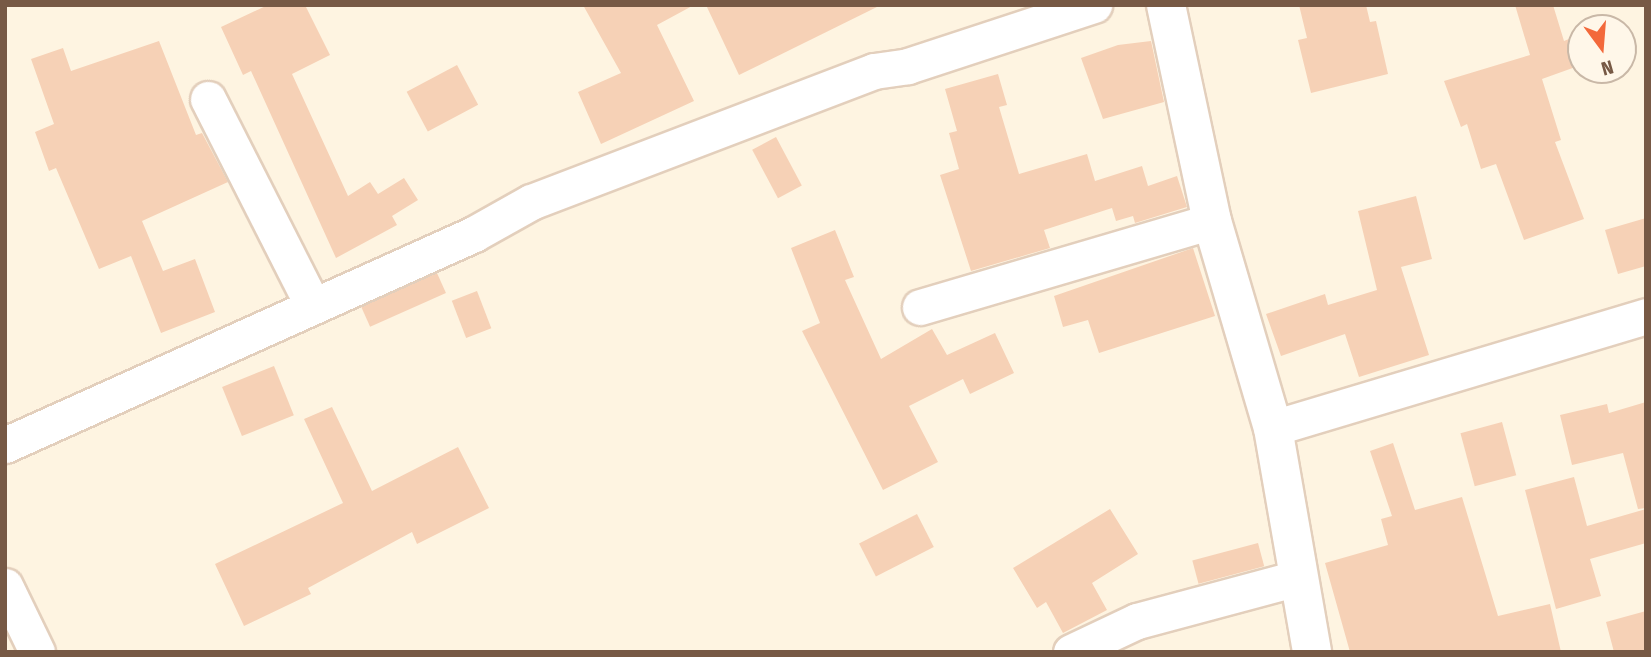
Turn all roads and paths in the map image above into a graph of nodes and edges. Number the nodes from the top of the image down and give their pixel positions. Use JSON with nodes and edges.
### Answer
{"nodes":[{"id":1,"x":1094,"y":5,"type":"edge"},
{"id":2,"x":1166,"y":5,"type":"edge"},
{"id":3,"x":208,"y":99,"type":"dead end"},
{"id":4,"x":1212,"y":221,"type":"junction"},
{"id":5,"x":313,"y":306,"type":"junction"},
{"id":6,"x":920,"y":307,"type":"dead end"},
{"id":7,"x":1646,"y":316,"type":"edge"},
{"id":8,"x":1273,"y":428,"type":"junction"},
{"id":9,"x":5,"y":445,"type":"edge"},
{"id":10,"x":1298,"y":578,"type":"junction"},
{"id":11,"x":5,"y":586,"type":"edge"},
{"id":12,"x":37,"y":652,"type":"edge"},
{"id":13,"x":1071,"y":652,"type":"edge"},
{"id":14,"x":1312,"y":652,"type":"edge"}],
"edges":[{"from":1,"to":5,"type":"street"},
{"from":2,"to":4,"type":"street"},
{"from":3,"to":5,"type":"street"},
{"from":4,"to":6,"type":"street"},
{"from":4,"to":8,"type":"street"},
{"from":5,"to":9,"type":"street"},
{"from":7,"to":8,"type":"street"},
{"from":8,"to":10,"type":"street"},
{"from":10,"to":13,"type":"street"},
{"from":10,"to":14,"type":"street"},
{"from":11,"to":12,"type":"street"}]}
